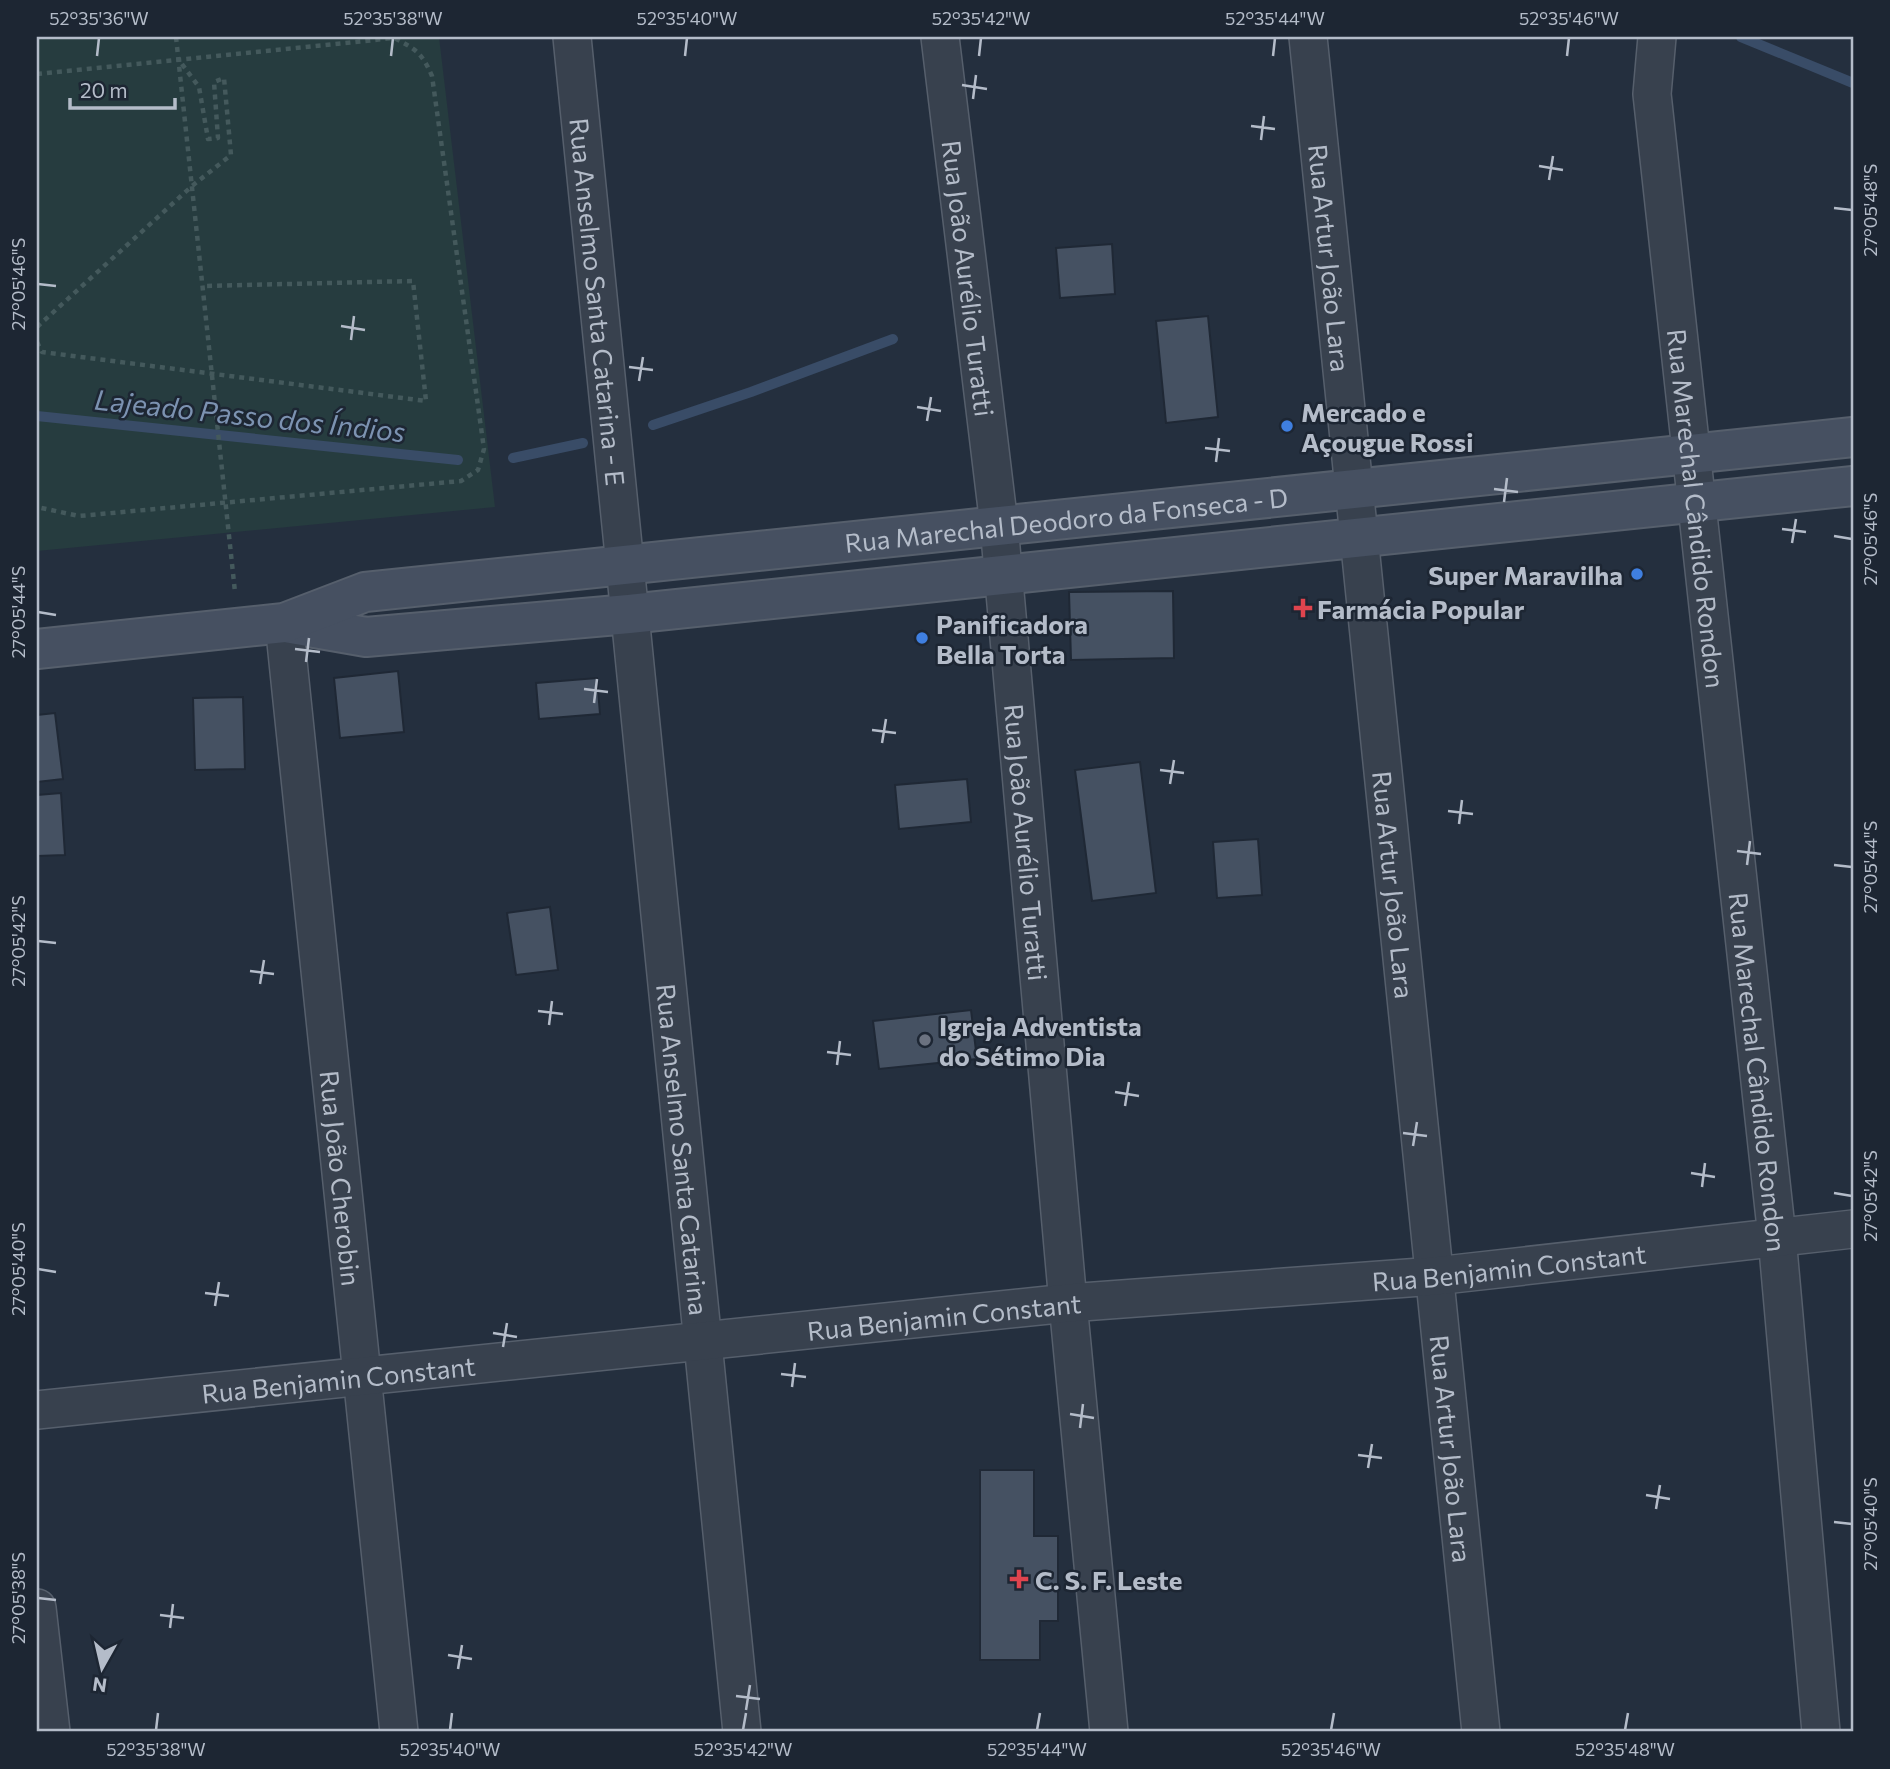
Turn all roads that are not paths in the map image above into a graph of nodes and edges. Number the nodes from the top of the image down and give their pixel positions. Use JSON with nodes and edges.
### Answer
{"nodes":[{"id":1,"x":572,"y":37,"type":"edge"},
{"id":2,"x":940,"y":37,"type":"edge"},
{"id":3,"x":1308,"y":37,"type":"edge"},
{"id":4,"x":1657,"y":37,"type":"edge"},
{"id":5,"x":1853,"y":437,"type":"edge"},
{"id":6,"x":1691,"y":454,"type":"junction"},
{"id":7,"x":1853,"y":486,"type":"edge"},
{"id":8,"x":1354,"y":489,"type":"junction"},
{"id":9,"x":1697,"y":502,"type":"junction"},
{"id":10,"x":999,"y":526,"type":"junction"},
{"id":11,"x":1359,"y":538,"type":"junction"},
{"id":12,"x":625,"y":566,"type":"junction"},
{"id":13,"x":1004,"y":575,"type":"junction"},
{"id":14,"x":629,"y":614,"type":"junction"},
{"id":15,"x":284,"y":623,"type":"junction"},
{"id":16,"x":37,"y":649,"type":"edge"},
{"id":17,"x":1853,"y":1229,"type":"edge"},
{"id":18,"x":1777,"y":1237,"type":"junction"},
{"id":19,"x":1435,"y":1276,"type":"junction"},
{"id":20,"x":1068,"y":1303,"type":"junction"},
{"id":21,"x":702,"y":1341,"type":"junction"},
{"id":22,"x":361,"y":1377,"type":"junction"},
{"id":23,"x":37,"y":1410,"type":"edge"},
{"id":24,"x":37,"y":1608,"type":"edge"},
{"id":25,"x":51,"y":1732,"type":"edge"},
{"id":26,"x":398,"y":1732,"type":"edge"},
{"id":27,"x":742,"y":1732,"type":"edge"},
{"id":28,"x":1110,"y":1732,"type":"edge"},
{"id":29,"x":1481,"y":1732,"type":"edge"},
{"id":30,"x":1821,"y":1732,"type":"edge"}],
"edges":[{"from":1,"to":12,"type":"street","name":"Rua Anselmo Santa Catarina - E"},
{"from":2,"to":10,"type":"street","name":"Rua João Aurélio Turatti"},
{"from":3,"to":8,"type":"street","name":"Rua Artur João Lara"},
{"from":4,"to":6,"type":"street","name":"Rua Marechal Cândido Rondon"},
{"from":5,"to":6,"type":"street","name":"Rua Marechal Deodoro da Fonseca - D"},
{"from":6,"to":8,"type":"street","name":"Rua Marechal Deodoro da Fonseca - D"},
{"from":6,"to":9,"type":"street","name":"Rua Marechal Cândido Rondon"},
{"from":7,"to":9,"type":"street","name":"Rua Marechal Deodoro da Fonseca - D"},
{"from":8,"to":10,"type":"street","name":"Rua Marechal Deodoro da Fonseca - D"},
{"from":8,"to":11,"type":"street","name":"Rua Artur João Lara"},
{"from":9,"to":11,"type":"street","name":"Rua Marechal Deodoro da Fonseca - D"},
{"from":9,"to":18,"type":"street","name":"Rua Marechal Cândido Rondon"},
{"from":10,"to":12,"type":"street","name":"Rua Marechal Deodoro da Fonseca - D"},
{"from":10,"to":13,"type":"street","name":"Rua João Aurélio Turatti"},
{"from":11,"to":13,"type":"street","name":"Rua Marechal Deodoro da Fonseca - D"},
{"from":11,"to":19,"type":"street","name":"Rua Artur João Lara"},
{"from":12,"to":14,"type":"street","name":"Rua Anselmo Santa Catarina"},
{"from":12,"to":15,"type":"street","name":"Rua Marechal Deodoro da Fonseca - D"},
{"from":13,"to":14,"type":"street","name":"Rua Marechal Deodoro da Fonseca - D"},
{"from":13,"to":20,"type":"street","name":"Rua João Aurélio Turatti"},
{"from":14,"to":15,"type":"street","name":"Rua Marechal Deodoro da Fonseca - D"},
{"from":14,"to":21,"type":"street","name":"Rua Anselmo Santa Catarina"},
{"from":15,"to":16,"type":"street","name":"Rua Marechal Deodoro da Fonseca - D"},
{"from":15,"to":22,"type":"street","name":"Rua João Cherobin"},
{"from":17,"to":18,"type":"street","name":"Rua Benjamin Constant"},
{"from":18,"to":19,"type":"street","name":"Rua Benjamin Constant"},
{"from":18,"to":30,"type":"street","name":"Rua Marechal Cândido Rondon"},
{"from":19,"to":20,"type":"street","name":"Rua Benjamin Constant"},
{"from":19,"to":29,"type":"street","name":"Rua Artur João Lara"},
{"from":20,"to":21,"type":"street","name":"Rua Benjamin Constant"},
{"from":20,"to":28,"type":"street","name":"Rua João Aurélio Turatti"},
{"from":21,"to":22,"type":"street","name":"Rua Benjamin Constant"},
{"from":21,"to":27,"type":"street","name":"Rua Anselmo Santa Catarina"},
{"from":22,"to":23,"type":"street","name":"Rua Benjamin Constant"},
{"from":22,"to":26,"type":"street","name":"Rua João Cherobin"},
{"from":24,"to":25,"type":"street"}]}
